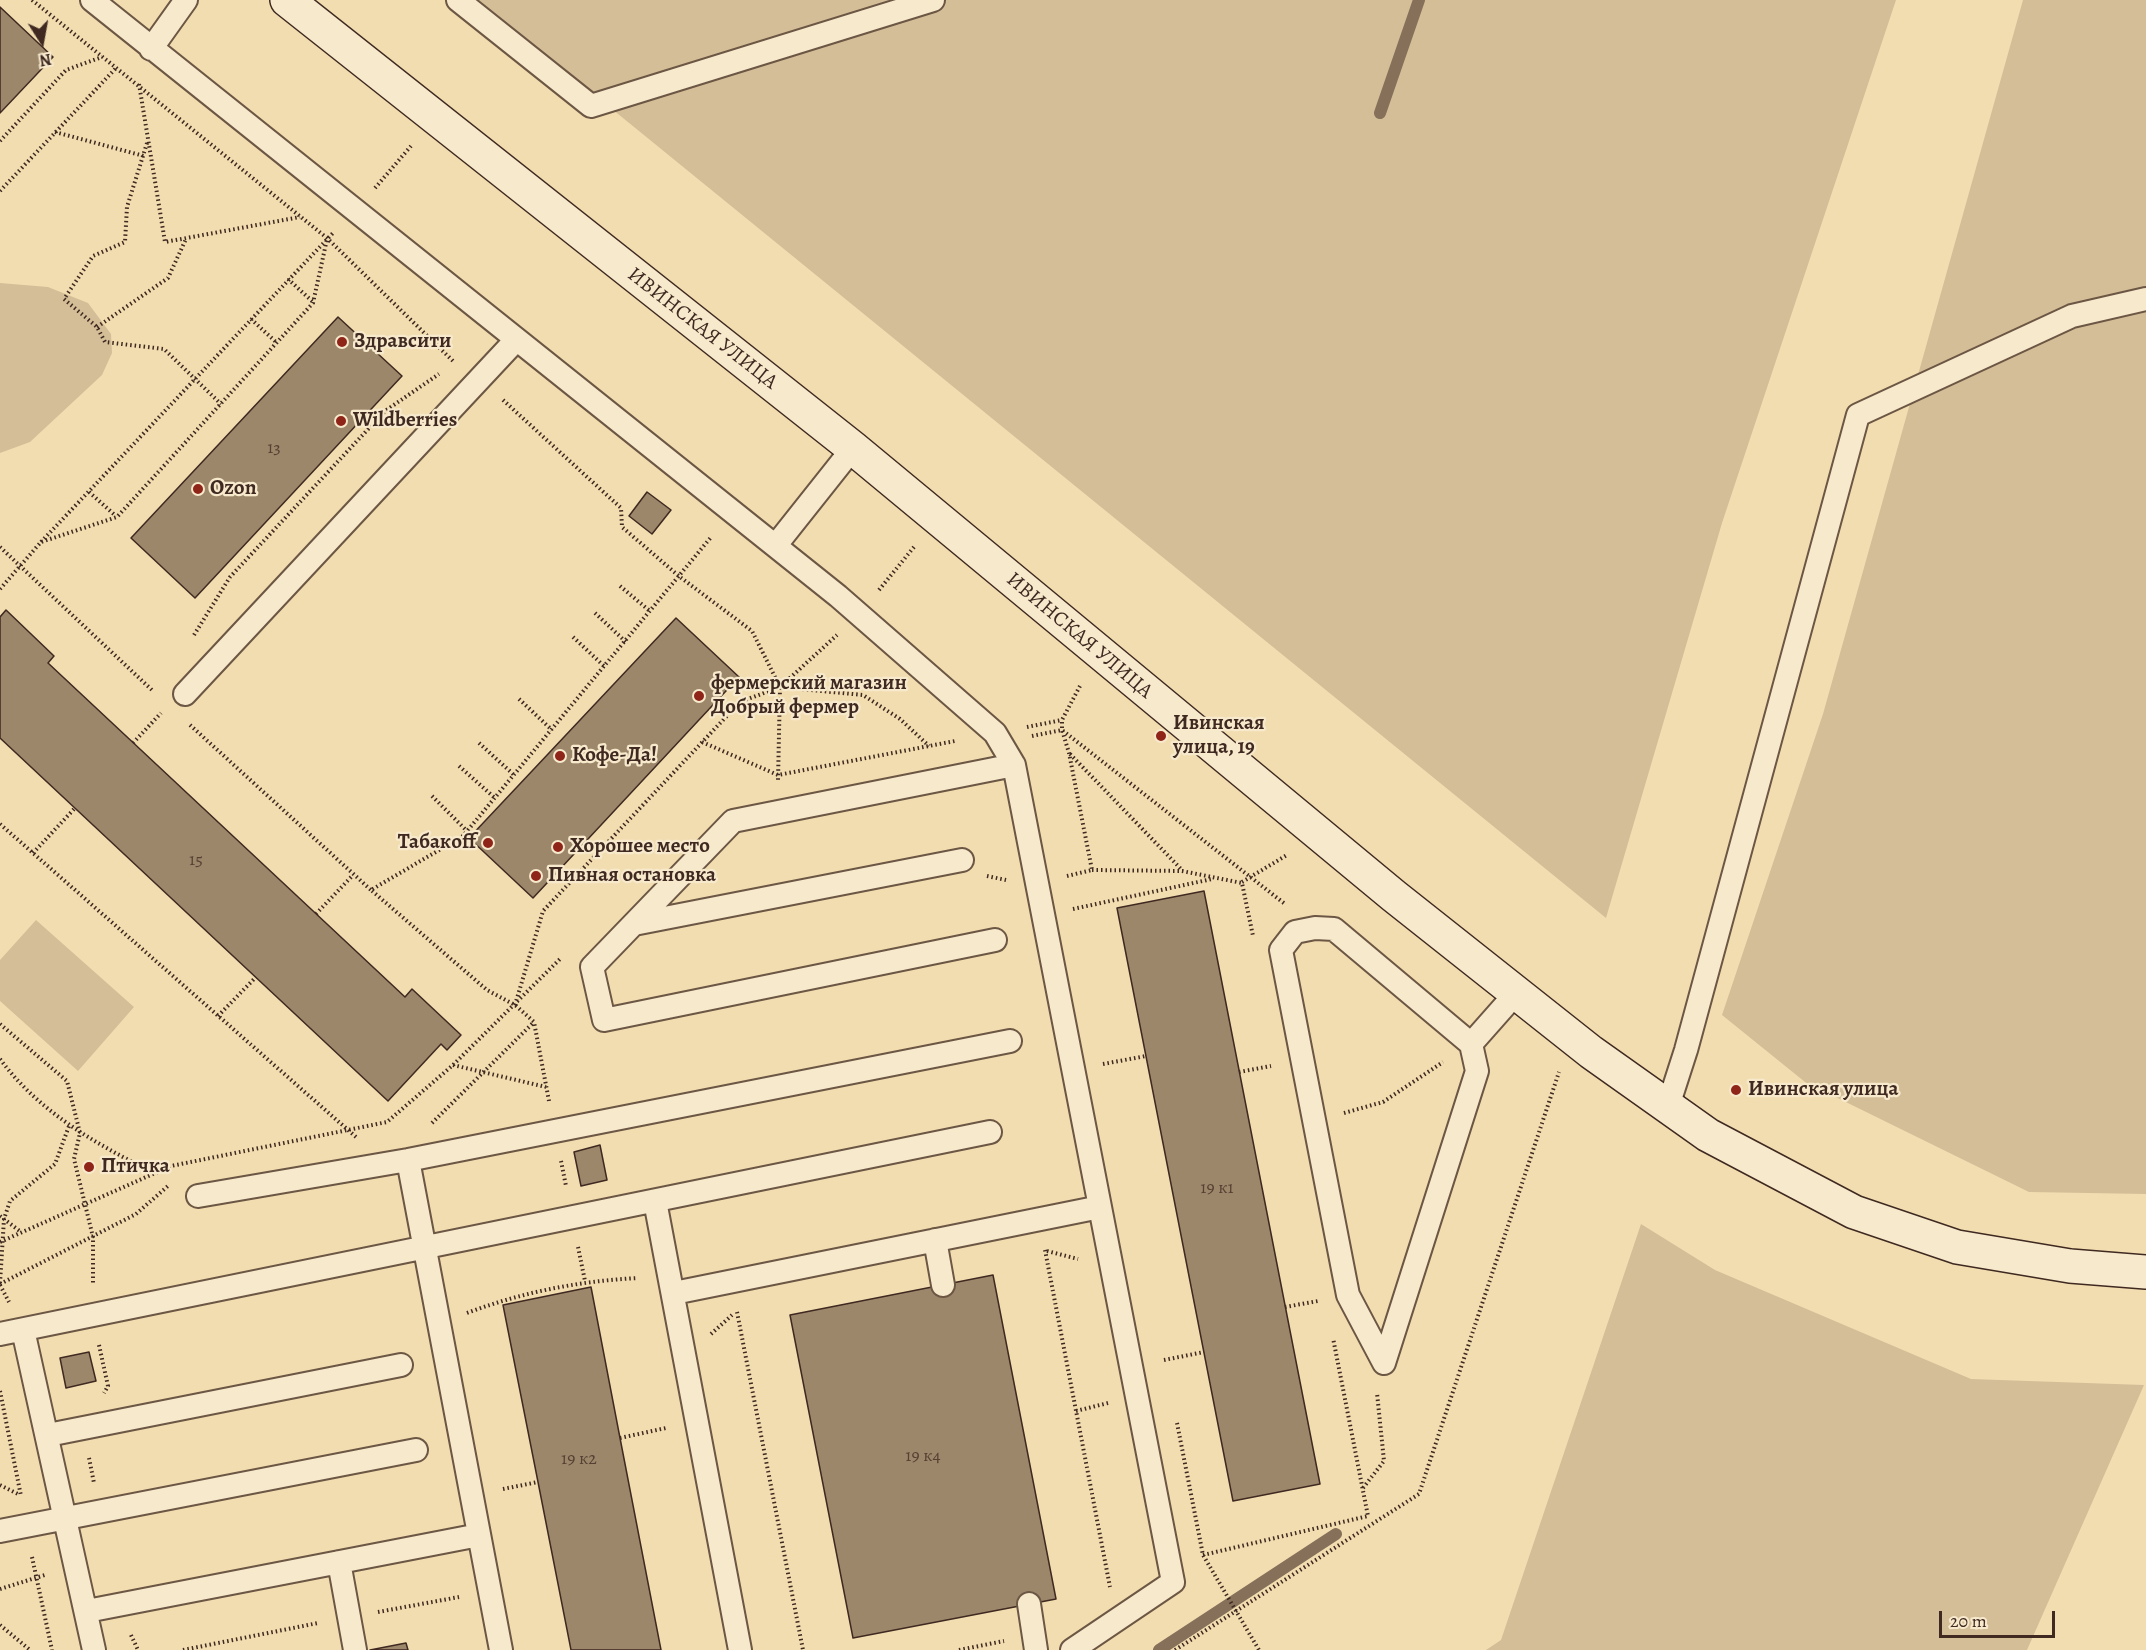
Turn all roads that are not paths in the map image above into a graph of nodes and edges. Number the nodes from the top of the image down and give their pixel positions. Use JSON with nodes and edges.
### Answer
{"nodes":[{"id":1,"x":92,"y":0,"type":"edge"},
{"id":2,"x":186,"y":0,"type":"edge"},
{"id":3,"x":287,"y":0,"type":"edge"},
{"id":4,"x":458,"y":0,"type":"edge"},
{"id":5,"x":933,"y":0,"type":"edge"},
{"id":6,"x":158,"y":55,"type":"junction"},
{"id":7,"x":2146,"y":299,"type":"edge"},
{"id":8,"x":516,"y":340,"type":"junction"},
{"id":9,"x":853,"y":448,"type":"junction"},
{"id":10,"x":776,"y":545,"type":"junction"},
{"id":11,"x":177,"y":699,"type":"road end"},
{"id":12,"x":1014,"y":765,"type":"junction"},
{"id":13,"x":962,"y":860,"type":"dead end"},
{"id":14,"x":634,"y":924,"type":"junction"},
{"id":15,"x":995,"y":940,"type":"dead end"},
{"id":16,"x":1517,"y":992,"type":"junction"},
{"id":17,"x":1010,"y":1041,"type":"dead end"},
{"id":18,"x":1471,"y":1044,"type":"junction"},
{"id":19,"x":1668,"y":1106,"type":"junction"},
{"id":20,"x":990,"y":1132,"type":"dead end"},
{"id":21,"x":408,"y":1160,"type":"junction"},
{"id":22,"x":198,"y":1196,"type":"dead end"},
{"id":23,"x":655,"y":1201,"type":"junction"},
{"id":24,"x":1100,"y":1206,"type":"junction"},
{"id":25,"x":935,"y":1240,"type":"junction"},
{"id":26,"x":424,"y":1248,"type":"junction"},
{"id":27,"x":2146,"y":1272,"type":"edge"},
{"id":28,"x":943,"y":1285,"type":"dead end"},
{"id":29,"x":674,"y":1293,"type":"junction"},
{"id":30,"x":23,"y":1330,"type":"junction"},
{"id":31,"x":0,"y":1334,"type":"edge"},
{"id":32,"x":401,"y":1365,"type":"dead end"},
{"id":33,"x":48,"y":1435,"type":"junction"},
{"id":34,"x":416,"y":1450,"type":"dead end"},
{"id":35,"x":67,"y":1518,"type":"junction"},
{"id":36,"x":0,"y":1531,"type":"edge"},
{"id":37,"x":479,"y":1535,"type":"junction"},
{"id":38,"x":339,"y":1562,"type":"junction"},
{"id":39,"x":1029,"y":1604,"type":"dead end"},
{"id":40,"x":87,"y":1611,"type":"junction"},
{"id":41,"x":94,"y":1650,"type":"edge"},
{"id":42,"x":355,"y":1650,"type":"edge"},
{"id":43,"x":501,"y":1650,"type":"edge"},
{"id":44,"x":740,"y":1650,"type":"edge"},
{"id":45,"x":1036,"y":1650,"type":"edge"},
{"id":46,"x":1072,"y":1650,"type":"edge"}],
"edges":[{"from":1,"to":6,"type":"lane"},
{"from":2,"to":6,"type":"lane"},
{"from":3,"to":9,"type":"street","name":"ИВИНСКАЯ УЛИЦА"},
{"from":4,"to":5,"type":"lane"},
{"from":6,"to":8,"type":"lane"},
{"from":7,"to":19,"type":"lane"},
{"from":8,"to":10,"type":"lane"},
{"from":8,"to":11,"type":"lane"},
{"from":9,"to":10,"type":"lane"},
{"from":9,"to":16,"type":"street","name":"ИВИНСКАЯ УЛИЦА"},
{"from":10,"to":12,"type":"lane"},
{"from":12,"to":14,"type":"lane"},
{"from":12,"to":24,"type":"lane"},
{"from":13,"to":14,"type":"lane"},
{"from":14,"to":15,"type":"lane"},
{"from":16,"to":18,"type":"lane"},
{"from":16,"to":19,"type":"street","name":"ИВИНСКАЯ УЛИЦА"},
{"from":17,"to":21,"type":"lane"},
{"from":18,"to":18,"type":"lane"},
{"from":19,"to":27,"type":"street","name":"ИВИНСКАЯ УЛИЦА"},
{"from":20,"to":23,"type":"lane"},
{"from":21,"to":22,"type":"lane"},
{"from":21,"to":26,"type":"lane"},
{"from":23,"to":26,"type":"lane"},
{"from":23,"to":29,"type":"lane"},
{"from":24,"to":25,"type":"lane"},
{"from":24,"to":46,"type":"lane"},
{"from":25,"to":28,"type":"lane"},
{"from":25,"to":29,"type":"lane"},
{"from":26,"to":30,"type":"lane"},
{"from":26,"to":37,"type":"lane"},
{"from":29,"to":44,"type":"lane"},
{"from":30,"to":31,"type":"lane"},
{"from":30,"to":33,"type":"lane"},
{"from":32,"to":33,"type":"lane"},
{"from":33,"to":35,"type":"lane"},
{"from":34,"to":35,"type":"lane"},
{"from":35,"to":36,"type":"lane"},
{"from":35,"to":40,"type":"lane"},
{"from":37,"to":38,"type":"lane"},
{"from":37,"to":43,"type":"lane"},
{"from":38,"to":40,"type":"lane"},
{"from":38,"to":42,"type":"lane"},
{"from":39,"to":45,"type":"lane"},
{"from":40,"to":41,"type":"lane"}]}
